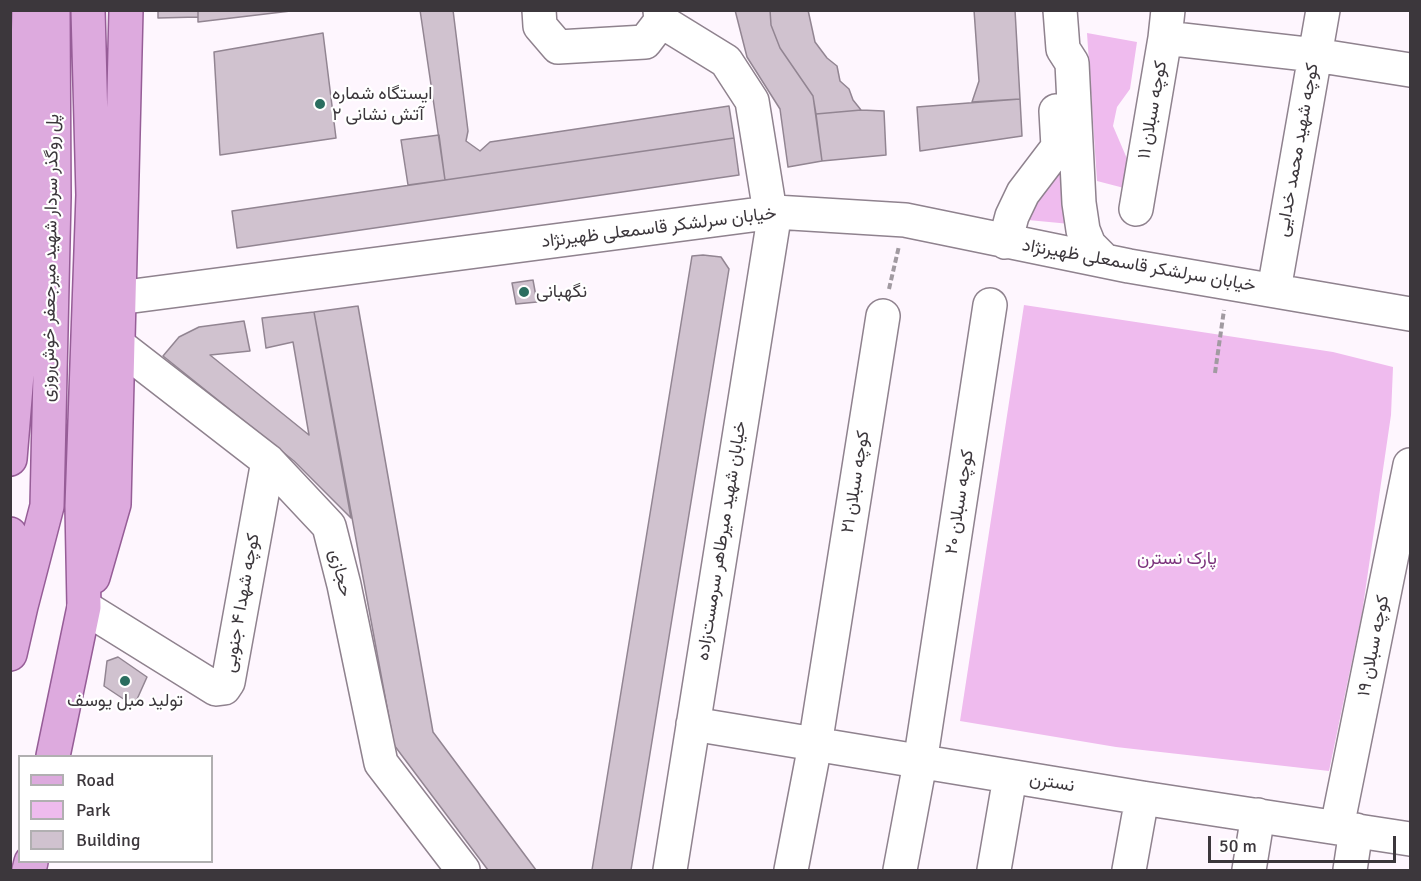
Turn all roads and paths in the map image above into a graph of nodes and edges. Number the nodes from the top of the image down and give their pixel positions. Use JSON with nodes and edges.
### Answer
{"nodes":[{"id":1,"x":29,"y":10,"type":"edge"},
{"id":2,"x":53,"y":10,"type":"edge"},
{"id":3,"x":88,"y":10,"type":"edge"},
{"id":4,"x":126,"y":10,"type":"edge"},
{"id":5,"x":539,"y":10,"type":"edge"},
{"id":6,"x":1060,"y":10,"type":"edge"},
{"id":7,"x":1323,"y":10,"type":"edge"},
{"id":8,"x":661,"y":16,"type":"edge"},
{"id":9,"x":1167,"y":24,"type":"edge"},
{"id":10,"x":1063,"y":49,"type":"junction"},
{"id":11,"x":1315,"y":55,"type":"junction"},
{"id":12,"x":1410,"y":70,"type":"edge"},
{"id":13,"x":1136,"y":209,"type":"dead end"},
{"id":14,"x":772,"y":212,"type":"junction"},
{"id":15,"x":905,"y":220,"type":"junction"},
{"id":16,"x":1005,"y":242,"type":"junction"},
{"id":17,"x":1105,"y":261,"type":"junction"},
{"id":18,"x":1228,"y":282,"type":"junction"},
{"id":19,"x":1274,"y":290,"type":"junction"},
{"id":20,"x":118,"y":298,"type":"junction"},
{"id":21,"x":990,"y":305,"type":"dead end"},
{"id":22,"x":1410,"y":314,"type":"edge"},
{"id":23,"x":883,"y":316,"type":"joint"},
{"id":24,"x":16,"y":325,"type":"edge"},
{"id":25,"x":117,"y":344,"type":"junction"},
{"id":26,"x":1215,"y":373,"type":"dead end"},
{"id":27,"x":10,"y":459,"type":"edge"},
{"id":28,"x":268,"y":461,"type":"junction"},
{"id":29,"x":1410,"y":465,"type":"edge"},
{"id":30,"x":10,"y":534,"type":"edge"},
{"id":31,"x":16,"y":605,"type":"edge"},
{"id":32,"x":84,"y":607,"type":"junction"},
{"id":33,"x":10,"y":654,"type":"edge"},
{"id":34,"x":693,"y":724,"type":"junction"},
{"id":35,"x":815,"y":745,"type":"junction"},
{"id":36,"x":53,"y":755,"type":"edge"},
{"id":37,"x":920,"y":763,"type":"junction"},
{"id":38,"x":1010,"y":777,"type":"junction"},
{"id":39,"x":1142,"y":798,"type":"junction"},
{"id":40,"x":1258,"y":815,"type":"junction"},
{"id":41,"x":1347,"y":829,"type":"junction"},
{"id":42,"x":1410,"y":839,"type":"edge"},
{"id":43,"x":462,"y":870,"type":"edge"},
{"id":44,"x":670,"y":870,"type":"edge"},
{"id":45,"x":791,"y":870,"type":"edge"},
{"id":46,"x":900,"y":870,"type":"edge"},
{"id":47,"x":993,"y":870,"type":"edge"},
{"id":48,"x":1129,"y":870,"type":"edge"},
{"id":49,"x":1249,"y":870,"type":"edge"},
{"id":50,"x":1350,"y":870,"type":"edge"}],
"edges":[{"from":1,"to":24,"type":"main road"},
{"from":2,"to":31,"type":"main road","name":"پل روگذر سردار شهید میرجعفر خوش‌روزی"},
{"from":3,"to":32,"type":"main road","name":"پل روگذر سردار شهید میرجعفر خوش‌روزی"},
{"from":4,"to":20,"type":"main road"},
{"from":5,"to":8,"type":"street"},
{"from":6,"to":10,"type":"street"},
{"from":7,"to":11,"type":"street","name":"کوچه شهید محمد خدایی"},
{"from":8,"to":14,"type":"street","name":"خیابان شهید میرطاهر سرمست‌زاده"},
{"from":9,"to":11,"type":"street"},
{"from":9,"to":13,"type":"street","name":"کوچه سبلان ۱۱"},
{"from":10,"to":16,"type":"street"},
{"from":10,"to":17,"type":"street"},
{"from":11,"to":12,"type":"street"},
{"from":11,"to":19,"type":"street","name":"کوچه شهید محمد خدایی"},
{"from":14,"to":15,"type":"street","name":"خیابان سرلشکر قاسمعلی ظهیرنژاد"},
{"from":14,"to":20,"type":"street","name":"خیابان سرلشکر قاسمعلی ظهیرنژاد"},
{"from":14,"to":34,"type":"street","name":"خیابان شهید میرطاهر سرمست‌زاده"},
{"from":15,"to":16,"type":"street","name":"خیابان سرلشکر قاسمعلی ظهیرنژاد"},
{"from":15,"to":23,"type":"path"},
{"from":16,"to":17,"type":"street","name":"خیابان سرلشکر قاسمعلی ظهیرنژاد"},
{"from":17,"to":18,"type":"street","name":"خیابان سرلشکر قاسمعلی ظهیرنژاد"},
{"from":18,"to":19,"type":"street","name":"خیابان سرلشکر قاسمعلی ظهیرنژاد"},
{"from":18,"to":26,"type":"path"},
{"from":19,"to":22,"type":"street","name":"خیابان سرلشکر قاسمعلی ظهیرنژاد"},
{"from":20,"to":25,"type":"main road"},
{"from":21,"to":37,"type":"street","name":"کوچه سبلان ۲۰"},
{"from":23,"to":35,"type":"street","name":"کوچه سبلان ۲۱"},
{"from":24,"to":27,"type":"main road"},
{"from":25,"to":28,"type":"street","name":"حجازی"},
{"from":25,"to":32,"type":"main road"},
{"from":28,"to":32,"type":"street","name":"کوچه شهدا ۴ جنوبی"},
{"from":28,"to":43,"type":"street","name":"حجازی"},
{"from":29,"to":41,"type":"street","name":"کوچه سبلان ۱۹"},
{"from":30,"to":31,"type":"main road"},
{"from":31,"to":33,"type":"main road","name":"پل روگذر سردار شهید میرجعفر خوش‌روزی"},
{"from":32,"to":36,"type":"main road"},
{"from":34,"to":35,"type":"street","name":"نسترن"},
{"from":34,"to":44,"type":"street","name":"خیابان شهید میرطاهر سرمست‌زاده"},
{"from":35,"to":37,"type":"street","name":"نسترن"},
{"from":35,"to":45,"type":"street","name":"کوچه سبلان ۲۱"},
{"from":37,"to":38,"type":"street","name":"نسترن"},
{"from":37,"to":46,"type":"street","name":"کوچه سبلان ۲۰"},
{"from":38,"to":39,"type":"street","name":"نسترن"},
{"from":38,"to":47,"type":"street"},
{"from":39,"to":40,"type":"street","name":"نسترن"},
{"from":39,"to":48,"type":"street"},
{"from":40,"to":41,"type":"street","name":"نسترن"},
{"from":40,"to":49,"type":"street"},
{"from":41,"to":42,"type":"street","name":"نسترن"},
{"from":41,"to":50,"type":"street","name":"کوچه سبلان ۱۹"}]}
